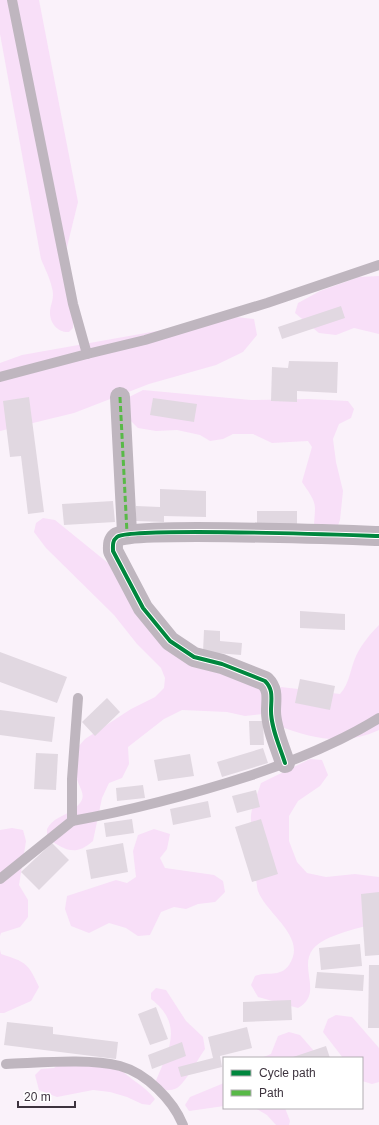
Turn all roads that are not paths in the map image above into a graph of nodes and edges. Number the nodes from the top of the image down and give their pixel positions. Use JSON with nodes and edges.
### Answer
{"nodes":[{"id":1,"x":12,"y":0,"type":"edge"},
{"id":2,"x":379,"y":265,"type":"edge"},
{"id":3,"x":87,"y":354,"type":"junction"},
{"id":4,"x":0,"y":377,"type":"edge"},
{"id":5,"x":120,"y":397,"type":"dead end"},
{"id":6,"x":126,"y":533,"type":"junction"},
{"id":7,"x":379,"y":536,"type":"edge"},
{"id":8,"x":78,"y":698,"type":"dead end"},
{"id":9,"x":379,"y":718,"type":"edge"},
{"id":10,"x":285,"y":763,"type":"junction"},
{"id":11,"x":72,"y":821,"type":"junction"},
{"id":12,"x":0,"y":878,"type":"edge"},
{"id":13,"x":6,"y":1064,"type":"dead end"},
{"id":14,"x":183,"y":1125,"type":"edge"}],
"edges":[{"from":1,"to":3,"type":"lane"},
{"from":2,"to":3,"type":"lane"},
{"from":3,"to":4,"type":"lane"},
{"from":5,"to":6,"type":"street"},
{"from":6,"to":7,"type":"street"},
{"from":6,"to":10,"type":"street"},
{"from":8,"to":11,"type":"lane"},
{"from":9,"to":10,"type":"lane"},
{"from":10,"to":11,"type":"lane"},
{"from":11,"to":12,"type":"lane"},
{"from":13,"to":14,"type":"lane"}]}
